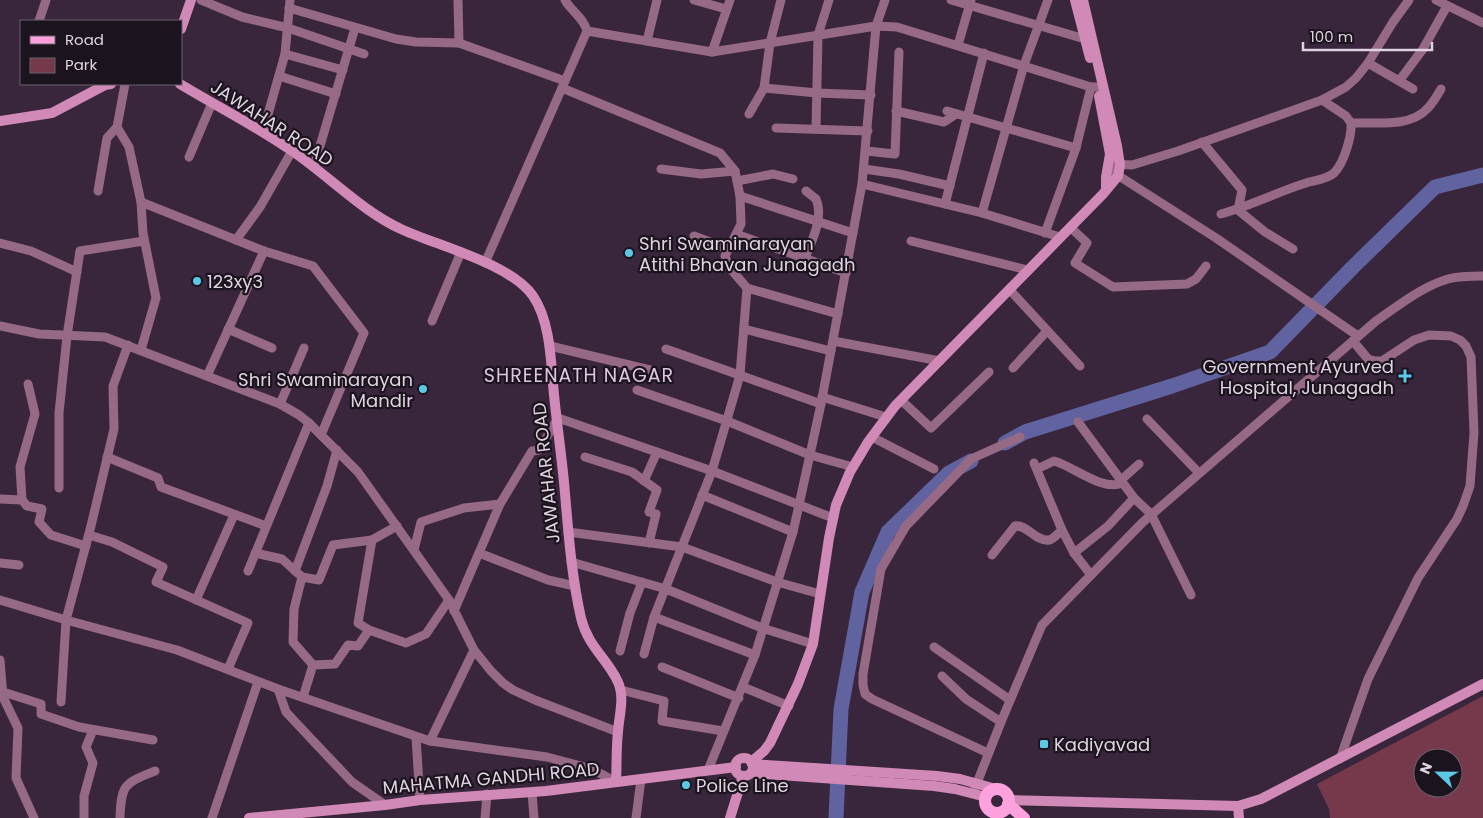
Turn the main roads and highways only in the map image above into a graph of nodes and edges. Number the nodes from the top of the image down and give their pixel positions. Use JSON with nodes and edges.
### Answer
{"nodes":[{"id":1,"x":1004,"y":810,"type":"edge"},
{"id":2,"x":1024,"y":818,"type":"edge"}],
"edges":[{"from":1,"to":1,"type":"main road"},
{"from":1,"to":2,"type":"main road"}]}
